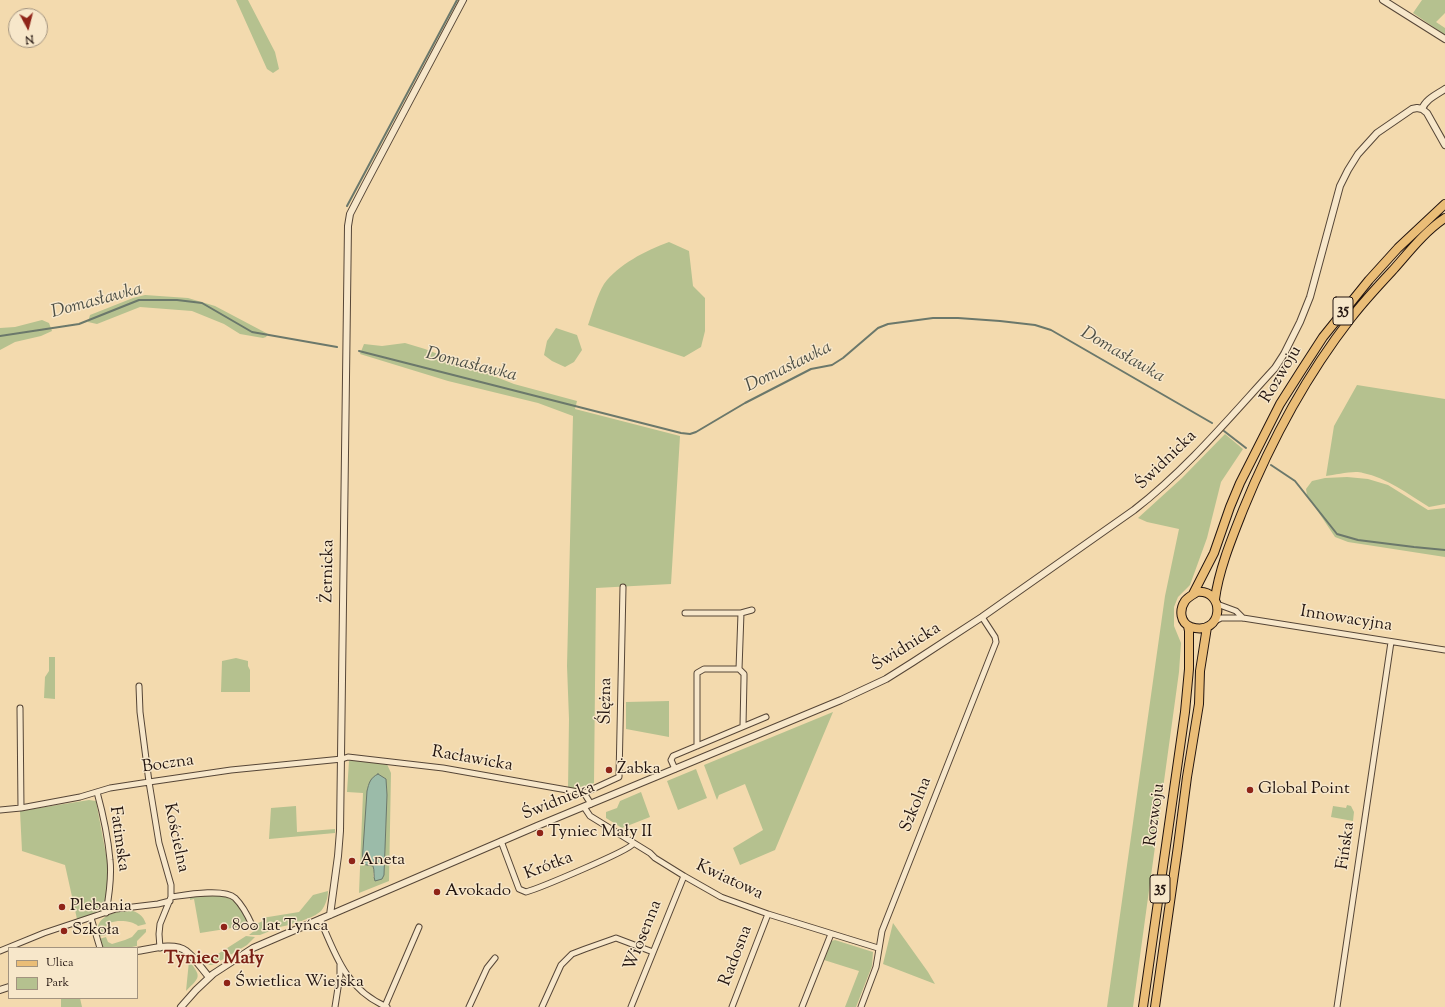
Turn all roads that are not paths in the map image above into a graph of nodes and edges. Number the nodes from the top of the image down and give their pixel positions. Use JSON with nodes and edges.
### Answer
{"nodes":[{"id":1,"x":463,"y":0,"type":"edge"},
{"id":2,"x":1383,"y":0,"type":"edge"},
{"id":3,"x":1445,"y":39,"type":"edge"},
{"id":4,"x":1445,"y":89,"type":"edge"},
{"id":5,"x":1422,"y":109,"type":"junction"},
{"id":6,"x":1444,"y":142,"type":"edge"},
{"id":7,"x":1445,"y":204,"type":"edge"},
{"id":8,"x":1445,"y":218,"type":"edge"},
{"id":9,"x":623,"y":587,"type":"dead end"},
{"id":10,"x":1193,"y":594,"type":"junction"},
{"id":11,"x":1216,"y":602,"type":"junction"},
{"id":12,"x":752,"y":610,"type":"dead end"},
{"id":13,"x":685,"y":613,"type":"dead end"},
{"id":14,"x":741,"y":613,"type":"junction"},
{"id":15,"x":982,"y":617,"type":"junction"},
{"id":16,"x":1244,"y":618,"type":"junction"},
{"id":17,"x":1210,"y":624,"type":"junction"},
{"id":18,"x":1188,"y":626,"type":"junction"},
{"id":19,"x":1392,"y":642,"type":"junction"},
{"id":20,"x":1445,"y":650,"type":"edge"},
{"id":21,"x":739,"y":669,"type":"junction"},
{"id":22,"x":139,"y":686,"type":"dead end"},
{"id":23,"x":20,"y":708,"type":"dead end"},
{"id":24,"x":766,"y":717,"type":"dead end"},
{"id":25,"x":743,"y":726,"type":"junction"},
{"id":26,"x":696,"y":746,"type":"junction"},
{"id":27,"x":342,"y":760,"type":"junction"},
{"id":28,"x":675,"y":769,"type":"junction"},
{"id":29,"x":149,"y":782,"type":"junction"},
{"id":30,"x":97,"y":792,"type":"junction"},
{"id":31,"x":584,"y":793,"type":"junction"},
{"id":32,"x":591,"y":804,"type":"junction"},
{"id":33,"x":584,"y":807,"type":"junction"},
{"id":34,"x":21,"y":808,"type":"junction"},
{"id":35,"x":0,"y":810,"type":"edge"},
{"id":36,"x":501,"y":842,"type":"junction"},
{"id":37,"x":633,"y":844,"type":"junction"},
{"id":38,"x":684,"y":876,"type":"junction"},
{"id":39,"x":170,"y":899,"type":"junction"},
{"id":40,"x":106,"y":913,"type":"junction"},
{"id":41,"x":768,"y":914,"type":"junction"},
{"id":42,"x":330,"y":915,"type":"junction"},
{"id":43,"x":91,"y":918,"type":"junction"},
{"id":44,"x":320,"y":919,"type":"junction"},
{"id":45,"x":252,"y":925,"type":"dead end"},
{"id":46,"x":419,"y":927,"type":"dead end"},
{"id":47,"x":831,"y":934,"type":"junction"},
{"id":48,"x":10,"y":947,"type":"edge"},
{"id":49,"x":100,"y":947,"type":"edge"},
{"id":50,"x":160,"y":948,"type":"junction"},
{"id":51,"x":878,"y":948,"type":"junction"},
{"id":52,"x":138,"y":951,"type":"edge"},
{"id":53,"x":653,"y":952,"type":"junction"},
{"id":54,"x":495,"y":958,"type":"dead end"},
{"id":55,"x":340,"y":964,"type":"junction"},
{"id":56,"x":209,"y":977,"type":"junction"},
{"id":57,"x":386,"y":1006,"type":"edge"},
{"id":58,"x":181,"y":1007,"type":"edge"},
{"id":59,"x":335,"y":1007,"type":"edge"},
{"id":60,"x":469,"y":1007,"type":"edge"},
{"id":61,"x":542,"y":1007,"type":"edge"},
{"id":62,"x":630,"y":1007,"type":"edge"},
{"id":63,"x":732,"y":1007,"type":"edge"},
{"id":64,"x":802,"y":1007,"type":"edge"},
{"id":65,"x":861,"y":1007,"type":"edge"},
{"id":66,"x":1143,"y":1007,"type":"edge"},
{"id":67,"x":1155,"y":1007,"type":"edge"},
{"id":68,"x":1337,"y":1007,"type":"edge"}],
"edges":[{"from":1,"to":27,"type":"street","name":"Żernicka"},
{"from":2,"to":3,"type":"street"},
{"from":4,"to":5,"type":"street"},
{"from":5,"to":6,"type":"street"},
{"from":5,"to":15,"type":"street","name":"Świdnicka"},
{"from":7,"to":10,"type":"main road","name":"Rozwoju","number":"35"},
{"from":8,"to":11,"type":"main road","name":"Rozwoju","number":"35"},
{"from":9,"to":31,"type":"street","name":"Ślężna"},
{"from":10,"to":11,"type":"main road"},
{"from":10,"to":18,"type":"main road","number":"35"},
{"from":11,"to":16,"type":"street","name":"Innowacyjna"},
{"from":11,"to":17,"type":"main road","number":"35"},
{"from":12,"to":14,"type":"street"},
{"from":13,"to":14,"type":"street"},
{"from":14,"to":21,"type":"street"},
{"from":15,"to":28,"type":"street","name":"Świdnicka"},
{"from":15,"to":51,"type":"street","name":"Szkolna"},
{"from":16,"to":17,"type":"street","name":"Innowacyjna"},
{"from":16,"to":19,"type":"street","name":"Innowacyjna"},
{"from":17,"to":18,"type":"main road"},
{"from":17,"to":67,"type":"main road","name":"Rozwoju","number":"35"},
{"from":18,"to":66,"type":"main road","name":"Rozwoju","number":"35"},
{"from":19,"to":20,"type":"street","name":"Innowacyjna"},
{"from":19,"to":68,"type":"street","name":"Fińska"},
{"from":21,"to":25,"type":"street"},
{"from":21,"to":26,"type":"street"},
{"from":22,"to":29,"type":"street","name":"Kościelna"},
{"from":23,"to":34,"type":"street"},
{"from":24,"to":25,"type":"street"},
{"from":25,"to":26,"type":"street"},
{"from":26,"to":28,"type":"street"},
{"from":27,"to":29,"type":"street","name":"Boczna"},
{"from":27,"to":31,"type":"street","name":"Racławicka"},
{"from":27,"to":42,"type":"street","name":"Żernicka"},
{"from":28,"to":32,"type":"street","name":"Świdnicka"},
{"from":29,"to":30,"type":"street","name":"Boczna"},
{"from":29,"to":39,"type":"street","name":"Kościelna"},
{"from":30,"to":34,"type":"street","name":"Boczna"},
{"from":30,"to":40,"type":"street","name":"Fatimska"},
{"from":31,"to":32,"type":"street"},
{"from":32,"to":33,"type":"street","name":"Świdnicka"},
{"from":33,"to":36,"type":"street","name":"Świdnicka"},
{"from":33,"to":37,"type":"street","name":"Kwiatowa"},
{"from":34,"to":35,"type":"street","name":"Boczna"},
{"from":36,"to":37,"type":"street","name":"Krótka"},
{"from":36,"to":42,"type":"street","name":"Świdnicka"},
{"from":37,"to":38,"type":"street","name":"Kwiatowa"},
{"from":38,"to":41,"type":"street","name":"Kwiatowa"},
{"from":38,"to":53,"type":"street","name":"Wiosenna"},
{"from":39,"to":40,"type":"street"},
{"from":39,"to":45,"type":"street"},
{"from":39,"to":50,"type":"street","name":"Kościelna"},
{"from":40,"to":43,"type":"street"},
{"from":41,"to":47,"type":"street","name":"Kwiatowa"},
{"from":41,"to":63,"type":"street","name":"Radosna"},
{"from":42,"to":44,"type":"street","name":"Świdnicka"},
{"from":43,"to":48,"type":"street"},
{"from":43,"to":49,"type":"street"},
{"from":44,"to":55,"type":"street"},
{"from":44,"to":56,"type":"street","name":"Świdnicka"},
{"from":46,"to":57,"type":"street"},
{"from":47,"to":51,"type":"street","name":"Kwiatowa"},
{"from":47,"to":64,"type":"street"},
{"from":50,"to":52,"type":"street"},
{"from":50,"to":56,"type":"street"},
{"from":51,"to":65,"type":"street","name":"Szkolna"},
{"from":53,"to":61,"type":"street"},
{"from":53,"to":62,"type":"street","name":"Wiosenna"},
{"from":54,"to":60,"type":"street"},
{"from":55,"to":57,"type":"street"},
{"from":55,"to":59,"type":"street"},
{"from":56,"to":58,"type":"street","name":"Świdnicka"}]}
